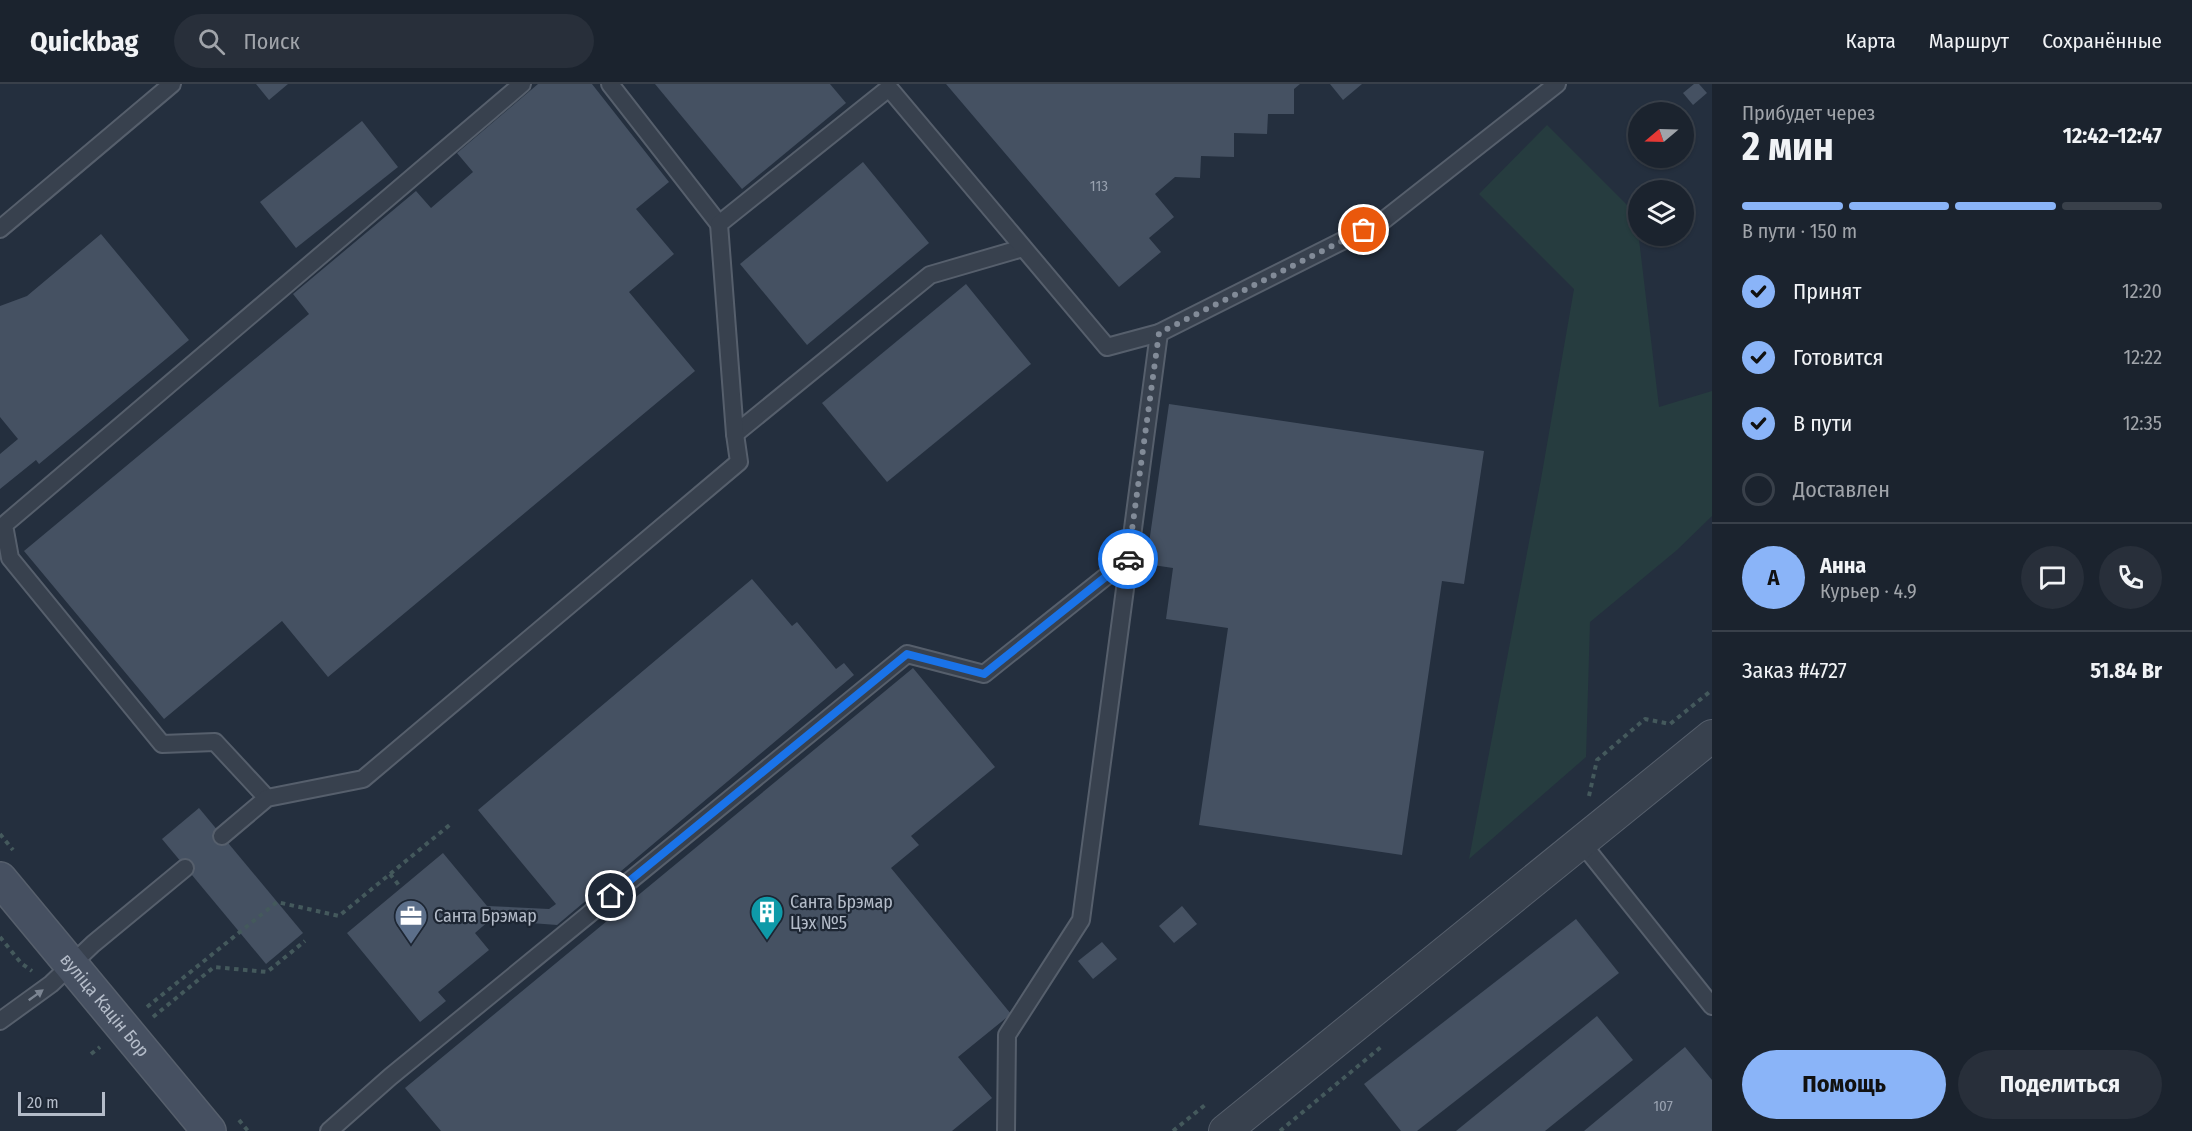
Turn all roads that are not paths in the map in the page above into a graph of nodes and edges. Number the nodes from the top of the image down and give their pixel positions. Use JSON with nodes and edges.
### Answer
{"nodes":[{"id":1,"x":172,"y":84,"type":"edge"},
{"id":2,"x":522,"y":84,"type":"edge"},
{"id":3,"x":610,"y":84,"type":"edge"},
{"id":4,"x":1557,"y":84,"type":"edge"},
{"id":5,"x":888,"y":86,"type":"edge"},
{"id":6,"x":719,"y":224,"type":"junction"},
{"id":7,"x":0,"y":229,"type":"edge"},
{"id":8,"x":1023,"y":248,"type":"junction"},
{"id":9,"x":1159,"y":333,"type":"junction"},
{"id":10,"x":735,"y":434,"type":"junction"},
{"id":11,"x":1129,"y":558,"type":"junction"},
{"id":12,"x":1712,"y":736,"type":"edge"},
{"id":13,"x":267,"y":798,"type":"junction"},
{"id":14,"x":222,"y":836,"type":"dead end"},
{"id":15,"x":1581,"y":842,"type":"junction"},
{"id":16,"x":185,"y":868,"type":"dead end"},
{"id":17,"x":0,"y":879,"type":"edge"},
{"id":18,"x":71,"y":966,"type":"junction"},
{"id":19,"x":1712,"y":1006,"type":"edge"},
{"id":20,"x":0,"y":1021,"type":"edge"},
{"id":21,"x":1004,"y":1129,"type":"edge"},
{"id":22,"x":209,"y":1131,"type":"edge"},
{"id":23,"x":329,"y":1131,"type":"edge"},
{"id":24,"x":1225,"y":1131,"type":"edge"}],
"edges":[{"from":1,"to":7,"type":"lane"},
{"from":2,"to":13,"type":"lane"},
{"from":3,"to":6,"type":"lane"},
{"from":4,"to":9,"type":"lane"},
{"from":5,"to":6,"type":"lane"},
{"from":5,"to":8,"type":"lane"},
{"from":6,"to":10,"type":"lane"},
{"from":8,"to":9,"type":"lane"},
{"from":8,"to":10,"type":"lane"},
{"from":9,"to":11,"type":"lane"},
{"from":10,"to":13,"type":"lane"},
{"from":11,"to":21,"type":"lane"},
{"from":11,"to":23,"type":"lane"},
{"from":12,"to":15,"type":"street"},
{"from":13,"to":14,"type":"lane"},
{"from":15,"to":19,"type":"lane"},
{"from":15,"to":24,"type":"street"},
{"from":16,"to":18,"type":"lane"},
{"from":17,"to":18,"type":"main road","name":"вуліца Кацін Бор"},
{"from":20,"to":18,"type":"lane","one_way":true},
{"from":18,"to":22,"type":"main road","name":"вуліца Кацін Бор"}]}
